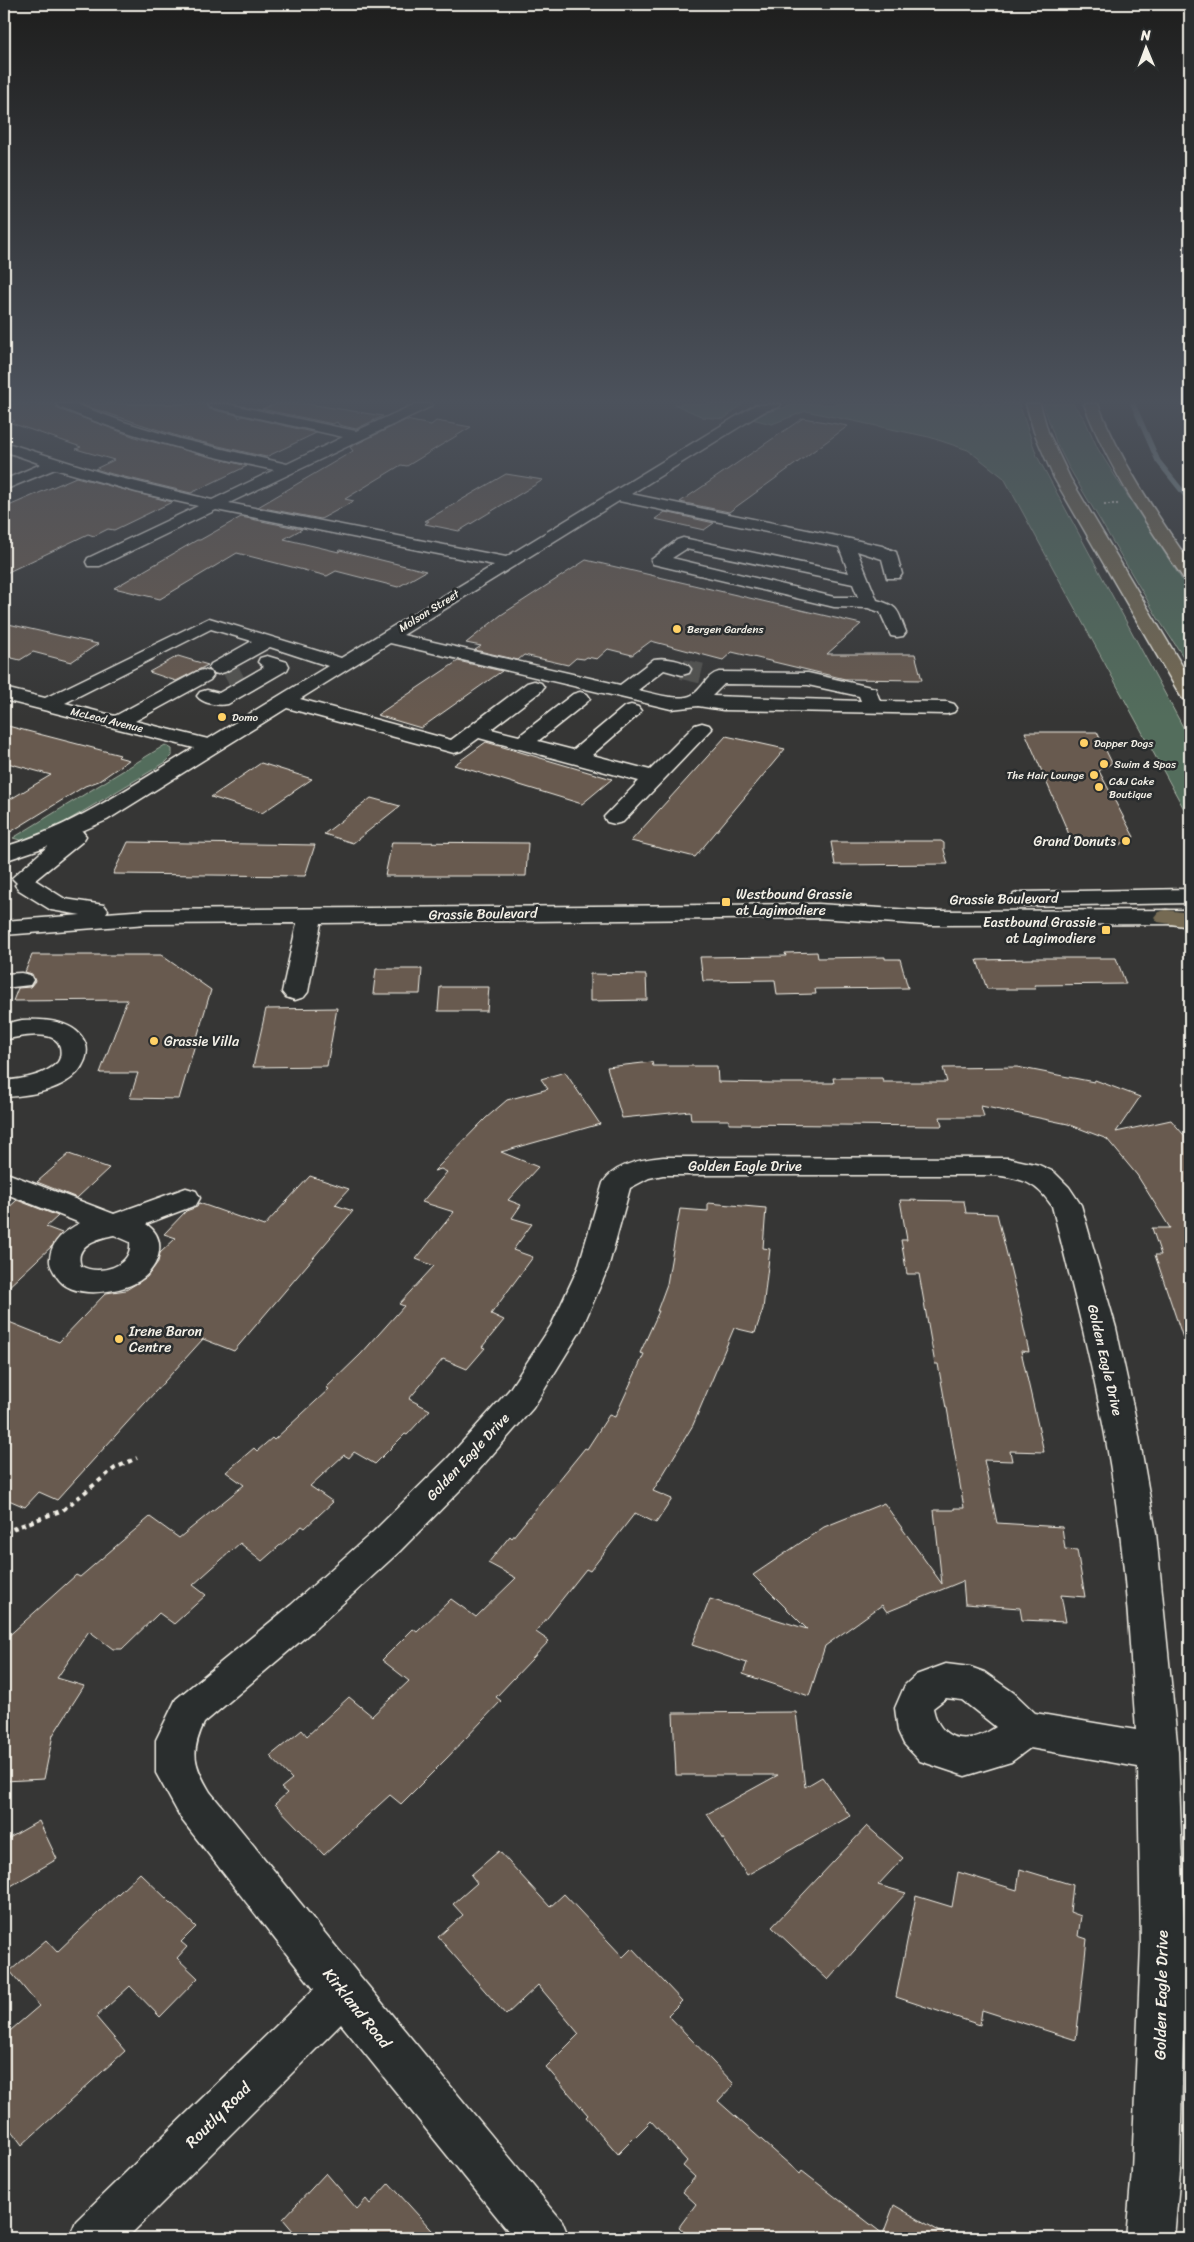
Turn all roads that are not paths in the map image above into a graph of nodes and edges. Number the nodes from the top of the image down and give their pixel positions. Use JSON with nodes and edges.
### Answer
{"nodes":[{"id":1,"x":204,"y":509,"type":"edge"},
{"id":2,"x":231,"y":509,"type":"edge"},
{"id":3,"x":595,"y":509,"type":"edge"},
{"id":4,"x":678,"y":509,"type":"edge"},
{"id":5,"x":1080,"y":509,"type":"edge"},
{"id":6,"x":1146,"y":509,"type":"edge"},
{"id":7,"x":846,"y":543,"type":"junction"},
{"id":8,"x":94,"y":562,"type":"dead end"},
{"id":9,"x":506,"y":562,"type":"junction"},
{"id":10,"x":893,"y":574,"type":"dead end"},
{"id":11,"x":1190,"y":575,"type":"edge"},
{"id":12,"x":860,"y":580,"type":"junction"},
{"id":13,"x":869,"y":603,"type":"junction"},
{"id":14,"x":897,"y":632,"type":"dead end"},
{"id":15,"x":386,"y":637,"type":"junction"},
{"id":16,"x":268,"y":640,"type":"junction"},
{"id":17,"x":292,"y":648,"type":"junction"},
{"id":18,"x":367,"y":649,"type":"junction"},
{"id":19,"x":267,"y":662,"type":"junction"},
{"id":20,"x":342,"y":664,"type":"junction"},
{"id":21,"x":682,"y":669,"type":"tunnel mouth"},
{"id":22,"x":223,"y":675,"type":"junction"},
{"id":23,"x":623,"y":692,"type":"junction"},
{"id":24,"x":4,"y":694,"type":"edge"},
{"id":25,"x":1190,"y":694,"type":"edge"},
{"id":26,"x":207,"y":696,"type":"junction"},
{"id":27,"x":165,"y":697,"type":"junction"},
{"id":28,"x":580,"y":698,"type":"dead end"},
{"id":29,"x":698,"y":700,"type":"junction"},
{"id":30,"x":284,"y":701,"type":"junction"},
{"id":31,"x":47,"y":705,"type":"junction"},
{"id":32,"x":872,"y":707,"type":"junction"},
{"id":33,"x":947,"y":708,"type":"dead end"},
{"id":34,"x":631,"y":711,"type":"dead end"},
{"id":35,"x":119,"y":722,"type":"junction"},
{"id":36,"x":702,"y":729,"type":"dead end"},
{"id":37,"x":476,"y":731,"type":"junction"},
{"id":38,"x":522,"y":744,"type":"junction"},
{"id":39,"x":211,"y":746,"type":"junction"},
{"id":40,"x":577,"y":758,"type":"junction"},
{"id":41,"x":654,"y":778,"type":"junction"},
{"id":42,"x":99,"y":815,"type":"junction"},
{"id":43,"x":615,"y":817,"type":"dead end"},
{"id":44,"x":4,"y":854,"type":"edge"},
{"id":45,"x":18,"y":878,"type":"edge"},
{"id":46,"x":1190,"y":896,"type":"edge"},
{"id":47,"x":818,"y":911,"type":"junction"},
{"id":48,"x":310,"y":916,"type":"junction"},
{"id":49,"x":147,"y":917,"type":"junction"},
{"id":50,"x":1166,"y":917,"type":"joint"},
{"id":51,"x":1190,"y":918,"type":"edge"},
{"id":52,"x":4,"y":920,"type":"edge"},
{"id":53,"x":4,"y":928,"type":"edge"},
{"id":54,"x":295,"y":992,"type":"dead end"},
{"id":55,"x":4,"y":1032,"type":"edge"},
{"id":56,"x":4,"y":1089,"type":"edge"},
{"id":57,"x":4,"y":1182,"type":"edge"},
{"id":58,"x":186,"y":1198,"type":"dead end"},
{"id":59,"x":1024,"y":1729,"type":"dead end"},
{"id":60,"x":1158,"y":1752,"type":"junction"},
{"id":61,"x":176,"y":1773,"type":"joint"},
{"id":62,"x":342,"y":1991,"type":"junction"},
{"id":63,"x":94,"y":2238,"type":"edge"},
{"id":64,"x":545,"y":2238,"type":"edge"},
{"id":65,"x":1150,"y":2238,"type":"edge"}],
"edges":[{"from":1,"to":8,"type":"street"},
{"from":2,"to":9,"type":"street"},
{"from":3,"to":9,"type":"street","name":"Molson Street"},
{"from":4,"to":7,"type":"street"},
{"from":5,"to":25,"type":"main road"},
{"from":6,"to":11,"type":"main road"},
{"from":7,"to":10,"type":"street"},
{"from":7,"to":12,"type":"street"},
{"from":9,"to":15,"type":"street","name":"Molson Street"},
{"from":12,"to":13,"type":"street"},
{"from":12,"to":13,"type":"street"},
{"from":13,"to":14,"type":"street"},
{"from":15,"to":18,"type":"street","name":"Molson Street"},
{"from":15,"to":23,"type":"street"},
{"from":16,"to":17,"type":"street"},
{"from":16,"to":22,"type":"street"},
{"from":16,"to":31,"type":"street"},
{"from":17,"to":19,"type":"street"},
{"from":17,"to":20,"type":"street"},
{"from":18,"to":20,"type":"street","name":"Molson Street"},
{"from":18,"to":37,"type":"street"},
{"from":19,"to":22,"type":"street"},
{"from":19,"to":26,"type":"street"},
{"from":20,"to":30,"type":"street","name":"Molson Street"},
{"from":21,"to":23,"type":"street"},
{"from":22,"to":26,"type":"street"},
{"from":22,"to":27,"type":"street"},
{"from":23,"to":29,"type":"street"},
{"from":24,"to":31,"type":"street","name":"McLeod Avenue"},
{"from":26,"to":27,"type":"street"},
{"from":27,"to":35,"type":"street"},
{"from":28,"to":38,"type":"street"},
{"from":29,"to":32,"type":"street"},
{"from":29,"to":32,"type":"street"},
{"from":30,"to":37,"type":"street"},
{"from":30,"to":39,"type":"street","name":"Molson Street"},
{"from":31,"to":35,"type":"street","name":"McLeod Avenue"},
{"from":32,"to":33,"type":"street"},
{"from":34,"to":40,"type":"street"},
{"from":35,"to":39,"type":"street","name":"McLeod Avenue"},
{"from":36,"to":41,"type":"street"},
{"from":37,"to":38,"type":"street"},
{"from":38,"to":40,"type":"street"},
{"from":39,"to":42,"type":"street","name":"Molson Street"},
{"from":40,"to":41,"type":"street"},
{"from":41,"to":43,"type":"street"},
{"from":42,"to":44,"type":"street","name":"Molson Street"},
{"from":42,"to":45,"type":"street","name":"Molson Street"},
{"from":45,"to":49,"type":"street","name":"Grassie Boulevard"},
{"from":45,"to":52,"type":"street"},
{"from":46,"to":47,"type":"street","name":"Grassie Boulevard"},
{"from":47,"to":48,"type":"street","name":"Grassie Boulevard"},
{"from":47,"to":50,"type":"street","name":"Grassie Boulevard"},
{"from":48,"to":49,"type":"street","name":"Grassie Boulevard"},
{"from":48,"to":54,"type":"street"},
{"from":49,"to":53,"type":"street","name":"Grassie Boulevard"},
{"from":50,"to":51,"type":"main road"},
{"from":55,"to":56,"type":"street"},
{"from":57,"to":58,"type":"street"},
{"from":59,"to":60,"type":"street"},
{"from":60,"to":61,"type":"street","name":"Golden Eagle Drive"},
{"from":60,"to":65,"type":"street","name":"Golden Eagle Drive"},
{"from":61,"to":62,"type":"street","name":"Kirkland Road"},
{"from":62,"to":63,"type":"street","name":"Routly Road"},
{"from":62,"to":64,"type":"street","name":"Kirkland Road"}]}
